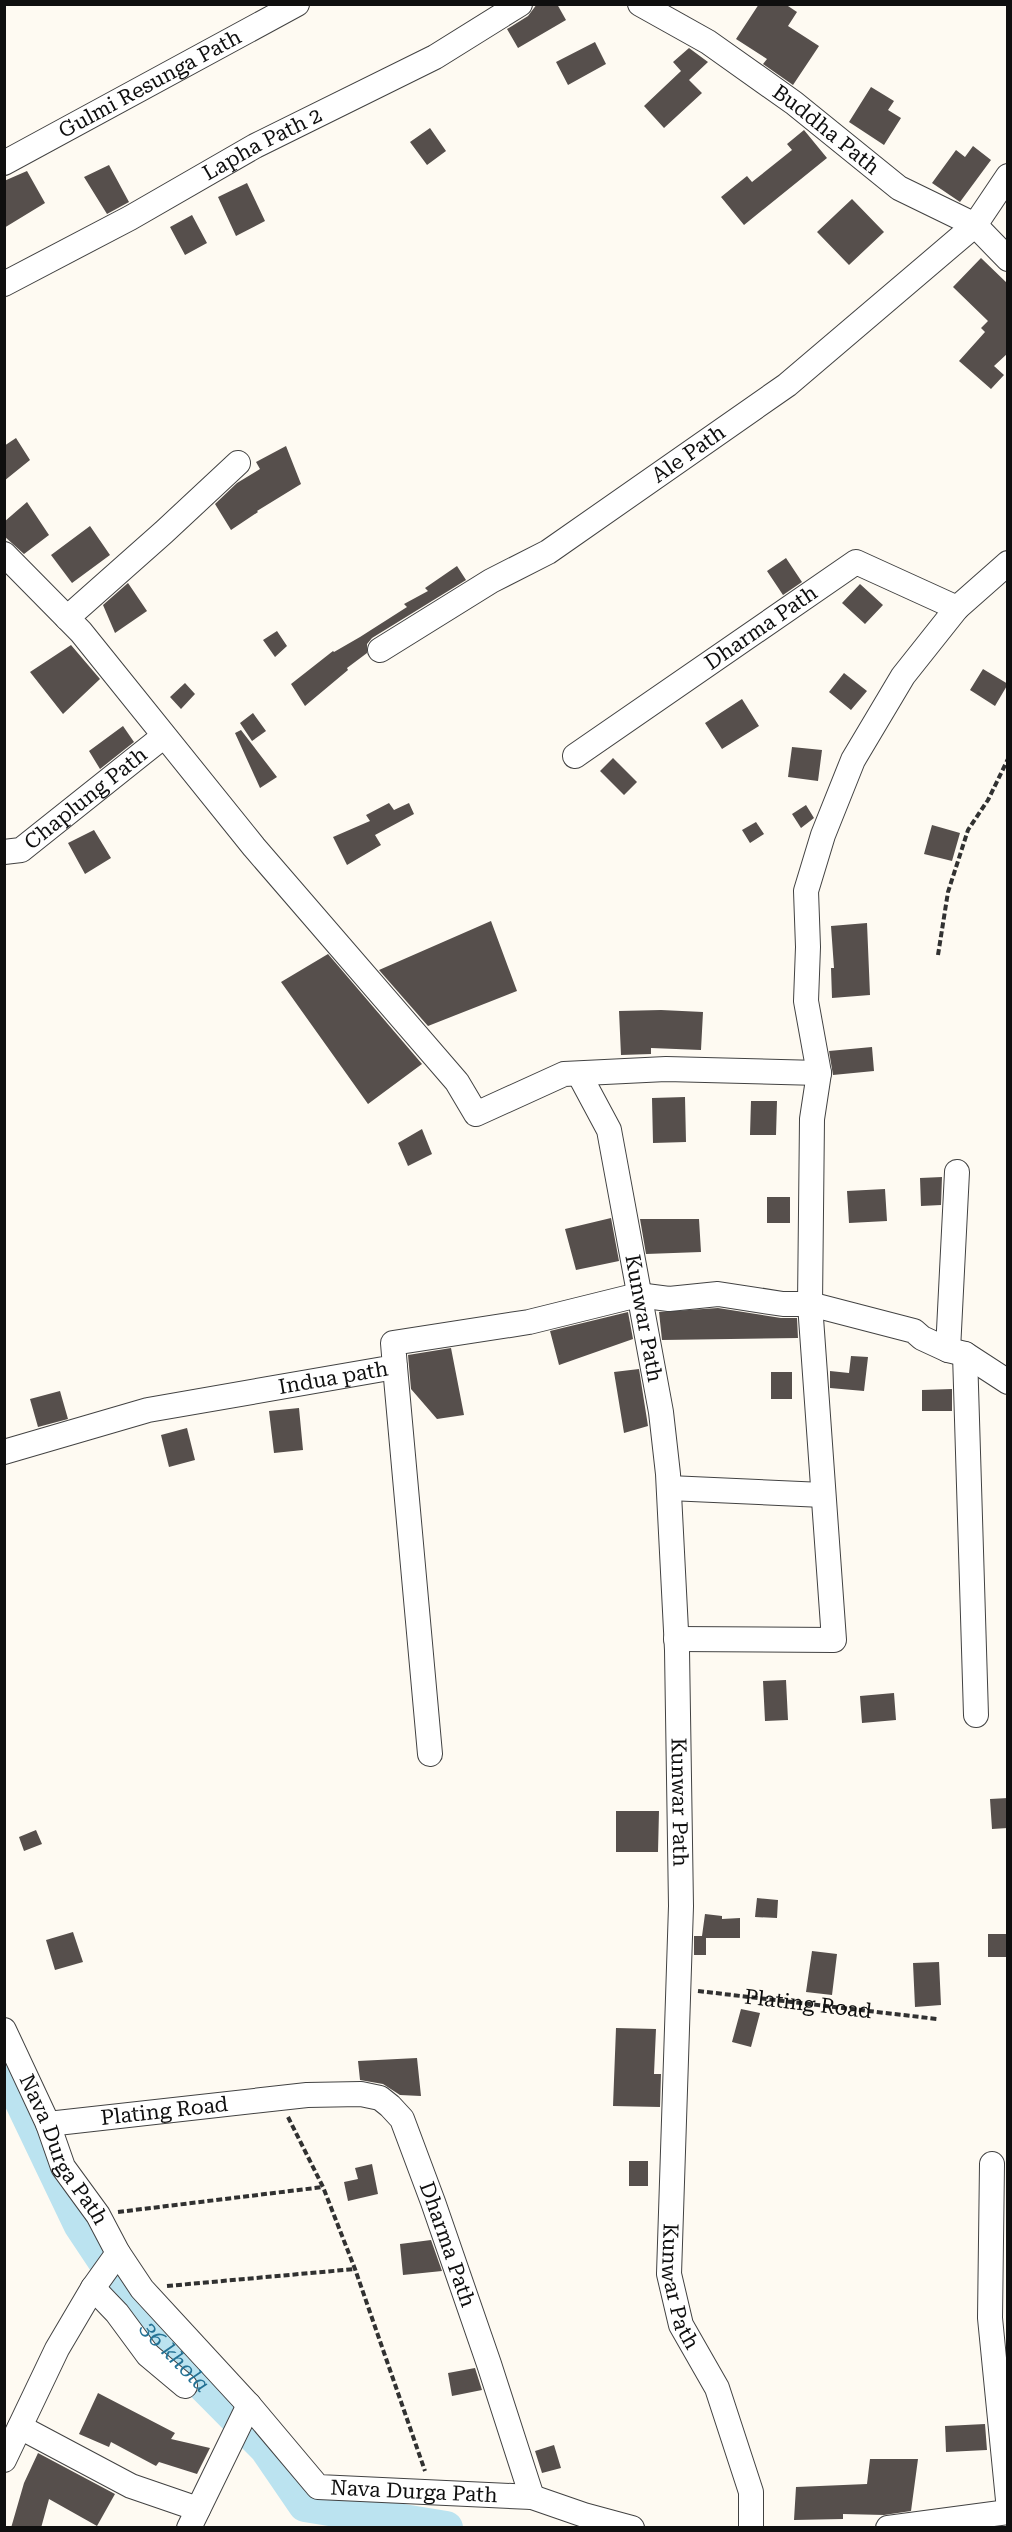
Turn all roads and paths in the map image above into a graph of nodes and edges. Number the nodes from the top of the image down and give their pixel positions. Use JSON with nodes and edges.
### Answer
{"nodes":[{"id":1,"x":297,"y":4,"type":"edge"},
{"id":2,"x":520,"y":4,"type":"edge"},
{"id":3,"x":640,"y":4,"type":"edge"},
{"id":4,"x":4,"y":163,"type":"edge"},
{"id":5,"x":1008,"y":176,"type":"edge"},
{"id":6,"x":975,"y":225,"type":"junction"},
{"id":7,"x":1008,"y":259,"type":"edge"},
{"id":8,"x":4,"y":284,"type":"edge"},
{"id":9,"x":238,"y":463,"type":"dead end"},
{"id":10,"x":4,"y":554,"type":"edge"},
{"id":11,"x":1008,"y":563,"type":"edge"},
{"id":12,"x":957,"y":608,"type":"junction"},
{"id":13,"x":67,"y":618,"type":"junction"},
{"id":14,"x":380,"y":650,"type":"dead end"},
{"id":15,"x":164,"y":736,"type":"junction"},
{"id":16,"x":575,"y":756,"type":"dead end"},
{"id":17,"x":1008,"y":759,"type":"edge"},
{"id":18,"x":4,"y":852,"type":"edge"},
{"id":19,"x":938,"y":955,"type":"dead end"},
{"id":20,"x":819,"y":1073,"type":"junction"},
{"id":21,"x":579,"y":1074,"type":"junction"},
{"id":22,"x":957,"y":1172,"type":"dead end"},
{"id":23,"x":638,"y":1295,"type":"junction"},
{"id":24,"x":810,"y":1304,"type":"junction"},
{"id":25,"x":956,"y":1352,"type":"junction"},
{"id":26,"x":395,"y":1367,"type":"junction"},
{"id":27,"x":1008,"y":1382,"type":"edge"},
{"id":28,"x":4,"y":1452,"type":"edge"},
{"id":29,"x":669,"y":1488,"type":"junction"},
{"id":30,"x":823,"y":1495,"type":"junction"},
{"id":31,"x":676,"y":1639,"type":"junction"},
{"id":32,"x":976,"y":1715,"type":"dead end"},
{"id":33,"x":430,"y":1754,"type":"dead end"},
{"id":34,"x":679,"y":1989,"type":"junction"},
{"id":35,"x":937,"y":2019,"type":"dead end"},
{"id":36,"x":5,"y":2034,"type":"edge"},
{"id":37,"x":279,"y":2100,"type":"junction"},
{"id":38,"x":48,"y":2124,"type":"junction"},
{"id":39,"x":992,"y":2164,"type":"dead end"},
{"id":40,"x":323,"y":2187,"type":"junction"},
{"id":41,"x":98,"y":2215,"type":"junction"},
{"id":42,"x":118,"y":2253,"type":"junction"},
{"id":43,"x":355,"y":2269,"type":"junction"},
{"id":44,"x":93,"y":2288,"type":"junction"},
{"id":45,"x":142,"y":2289,"type":"junction"},
{"id":46,"x":185,"y":2386,"type":"dead end"},
{"id":47,"x":249,"y":2405,"type":"junction"},
{"id":48,"x":21,"y":2427,"type":"junction"},
{"id":49,"x":4,"y":2460,"type":"edge"},
{"id":50,"x":432,"y":2491,"type":"junction"},
{"id":51,"x":532,"y":2497,"type":"junction"},
{"id":52,"x":1008,"y":2500,"type":"edge"},
{"id":53,"x":1008,"y":2512,"type":"edge"},
{"id":54,"x":193,"y":2518,"type":"edge"},
{"id":55,"x":632,"y":2528,"type":"edge"},
{"id":56,"x":751,"y":2528,"type":"edge"},
{"id":57,"x":888,"y":2528,"type":"edge"}],
"edges":[{"from":1,"to":4,"type":"street","name":"Gulmi Resunga Path"},
{"from":2,"to":8,"type":"street","name":"Lapha Path 2"},
{"from":3,"to":6,"type":"street","name":"Buddha Path"},
{"from":5,"to":6,"type":"street","name":"Ale Path"},
{"from":6,"to":7,"type":"street","name":"Buddha Path"},
{"from":6,"to":14,"type":"street","name":"Ale Path"},
{"from":9,"to":13,"type":"street"},
{"from":10,"to":13,"type":"street"},
{"from":11,"to":12,"type":"street"},
{"from":12,"to":16,"type":"street","name":"Dharma Path"},
{"from":12,"to":20,"type":"street"},
{"from":13,"to":15,"type":"street"},
{"from":15,"to":18,"type":"street","name":"Chaplung Path"},
{"from":15,"to":21,"type":"street"},
{"from":17,"to":19,"type":"path"},
{"from":20,"to":21,"type":"street"},
{"from":20,"to":24,"type":"street"},
{"from":21,"to":23,"type":"street","name":"Kunwar Path"},
{"from":22,"to":25,"type":"street"},
{"from":23,"to":24,"type":"street"},
{"from":23,"to":26,"type":"street","name":"Indua path"},
{"from":23,"to":29,"type":"street","name":"Kunwar Path"},
{"from":24,"to":25,"type":"street"},
{"from":24,"to":30,"type":"street"},
{"from":25,"to":27,"type":"street"},
{"from":25,"to":32,"type":"street"},
{"from":26,"to":28,"type":"street","name":"Indua path"},
{"from":26,"to":33,"type":"street"},
{"from":29,"to":30,"type":"street"},
{"from":29,"to":31,"type":"street","name":"Kunwar Path"},
{"from":30,"to":31,"type":"street"},
{"from":31,"to":34,"type":"street","name":"Kunwar Path"},
{"from":34,"to":35,"type":"path","name":"Plating Road"},
{"from":34,"to":56,"type":"street","name":"Kunwar Path"},
{"from":36,"to":38,"type":"street","name":"Nava Durga Path"},
{"from":37,"to":38,"type":"street","name":"Plating Road"},
{"from":37,"to":40,"type":"path"},
{"from":37,"to":51,"type":"street","name":"Dharma Path"},
{"from":38,"to":41,"type":"street","name":"Nava Durga Path"},
{"from":39,"to":52,"type":"street"},
{"from":40,"to":41,"type":"path"},
{"from":40,"to":43,"type":"path"},
{"from":41,"to":42,"type":"street","name":"Nava Durga Path"},
{"from":42,"to":44,"type":"street"},
{"from":42,"to":45,"type":"street","name":"Nava Durga Path"},
{"from":43,"to":45,"type":"path"},
{"from":43,"to":50,"type":"path"},
{"from":44,"to":46,"type":"street"},
{"from":44,"to":48,"type":"street"},
{"from":45,"to":47,"type":"street","name":"Nava Durga Path"},
{"from":47,"to":50,"type":"street","name":"Nava Durga Path"},
{"from":47,"to":54,"type":"street"},
{"from":48,"to":49,"type":"street"},
{"from":48,"to":54,"type":"street"},
{"from":50,"to":51,"type":"street","name":"Nava Durga Path"},
{"from":51,"to":55,"type":"street","name":"Nava Durga Path"},
{"from":53,"to":57,"type":"street"}]}
